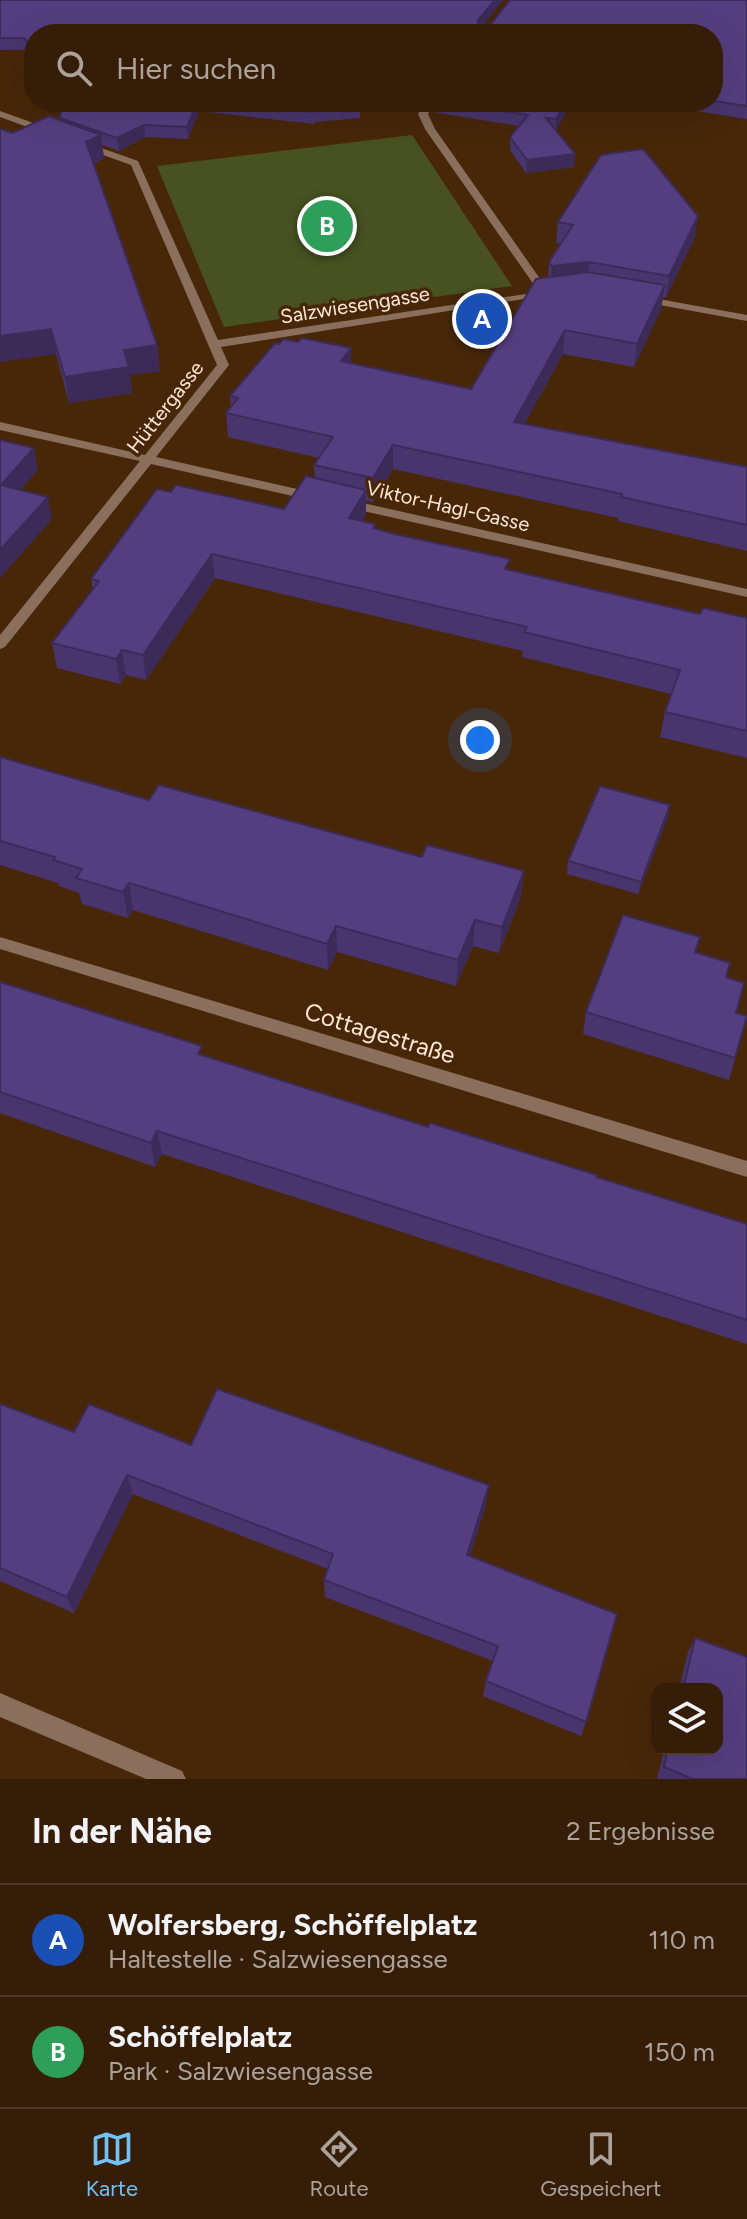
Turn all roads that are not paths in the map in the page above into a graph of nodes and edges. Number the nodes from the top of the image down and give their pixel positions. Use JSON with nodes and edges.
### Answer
{"nodes":[{"id":1,"x":424,"y":112,"type":"edge"},
{"id":2,"x":0,"y":114,"type":"edge"},
{"id":3,"x":54,"y":134,"type":"edge"},
{"id":4,"x":67,"y":138,"type":"edge"},
{"id":5,"x":559,"y":292,"type":"edge"},
{"id":6,"x":545,"y":293,"type":"junction"},
{"id":7,"x":630,"y":297,"type":"edge"},
{"id":8,"x":747,"y":318,"type":"edge"},
{"id":9,"x":216,"y":344,"type":"junction"},
{"id":10,"x":0,"y":426,"type":"edge"},
{"id":11,"x":150,"y":460,"type":"junction"},
{"id":12,"x":747,"y":593,"type":"edge"},
{"id":13,"x":0,"y":644,"type":"edge"},
{"id":14,"x":0,"y":943,"type":"edge"},
{"id":15,"x":747,"y":1169,"type":"edge"},
{"id":16,"x":0,"y":1705,"type":"edge"},
{"id":17,"x":174,"y":1779,"type":"edge"}],
"edges":[{"from":1,"to":6,"type":"street"},
{"from":2,"to":3,"type":"street"},
{"from":4,"to":9,"type":"street","name":"Hüttergasse"},
{"from":5,"to":6,"type":"street","name":"Salzwiesengasse"},
{"from":6,"to":9,"type":"street","name":"Salzwiesengasse"},
{"from":7,"to":8,"type":"street"},
{"from":9,"to":11,"type":"street","name":"Hüttergasse"},
{"from":10,"to":11,"type":"street","name":"Viktor-Hagl-Gasse"},
{"from":11,"to":12,"type":"street","name":"Viktor-Hagl-Gasse"},
{"from":11,"to":13,"type":"street","name":"Hüttergasse"},
{"from":14,"to":15,"type":"street","name":"Cottagestraße"},
{"from":16,"to":17,"type":"street"}]}
